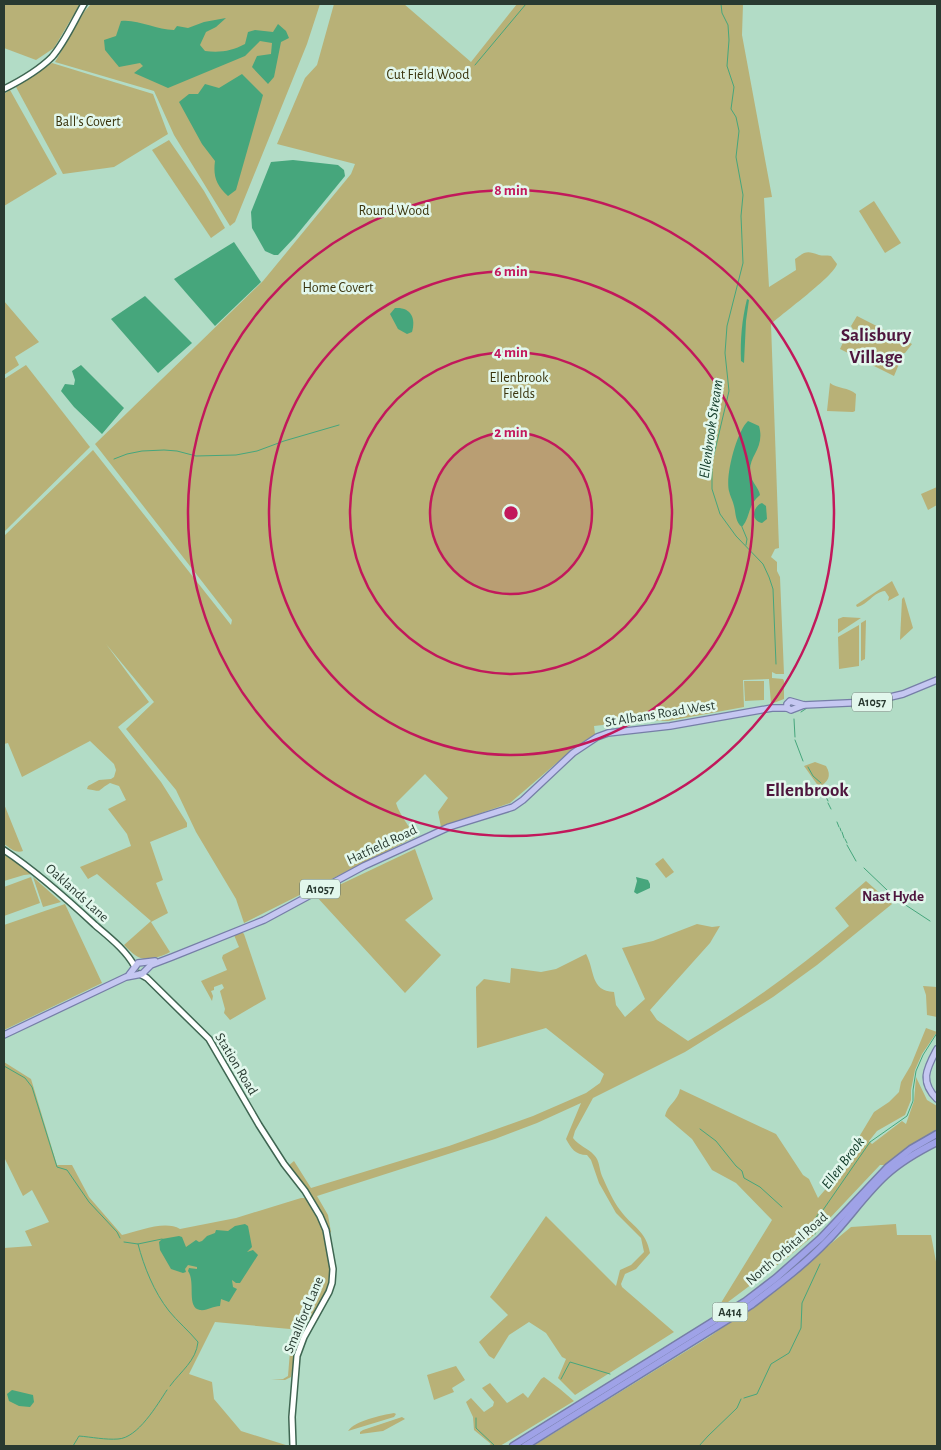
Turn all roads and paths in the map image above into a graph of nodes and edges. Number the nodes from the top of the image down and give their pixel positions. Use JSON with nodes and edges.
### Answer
{"nodes":[{"id":1,"x":84,"y":4,"type":"edge"},
{"id":2,"x":4,"y":89,"type":"edge"},
{"id":3,"x":937,"y":680,"type":"edge"},
{"id":4,"x":483,"y":816,"type":"joint"},
{"id":5,"x":4,"y":850,"type":"edge"},
{"id":6,"x":141,"y":970,"type":"junction"},
{"id":7,"x":4,"y":1035,"type":"edge"},
{"id":8,"x":937,"y":1049,"type":"edge"},
{"id":9,"x":929,"y":1087,"type":"junction"},
{"id":10,"x":937,"y":1092,"type":"edge"},
{"id":11,"x":937,"y":1099,"type":"edge"},
{"id":12,"x":937,"y":1134,"type":"edge"},
{"id":13,"x":937,"y":1142,"type":"edge"},
{"id":14,"x":274,"y":1148,"type":"joint"},
{"id":15,"x":293,"y":1446,"type":"edge"},
{"id":16,"x":513,"y":1446,"type":"edge"},
{"id":17,"x":525,"y":1446,"type":"edge"}],
"edges":[{"from":1,"to":2,"type":"street"},
{"from":3,"to":4,"type":"main road","name":"St Albans Road West","number":"A1057"},
{"from":4,"to":6,"type":"main road","name":"Hatfield Road","number":"A1057"},
{"from":5,"to":6,"type":"street","name":"Oaklands Lane"},
{"from":6,"to":7,"type":"main road","name":"Hatfield Road","number":"A1057"},
{"from":6,"to":14,"type":"street","name":"Station Road"},
{"from":8,"to":9,"type":"main road"},
{"from":9,"to":10,"type":"main road"},
{"from":9,"to":11,"type":"main road"},
{"from":12,"to":16,"type":"highway","name":"North Orbital Road","number":"A414"},
{"from":13,"to":17,"type":"highway","name":"North Orbital Road","number":"A414"},
{"from":14,"to":15,"type":"street","name":"Smallford Lane"}]}
